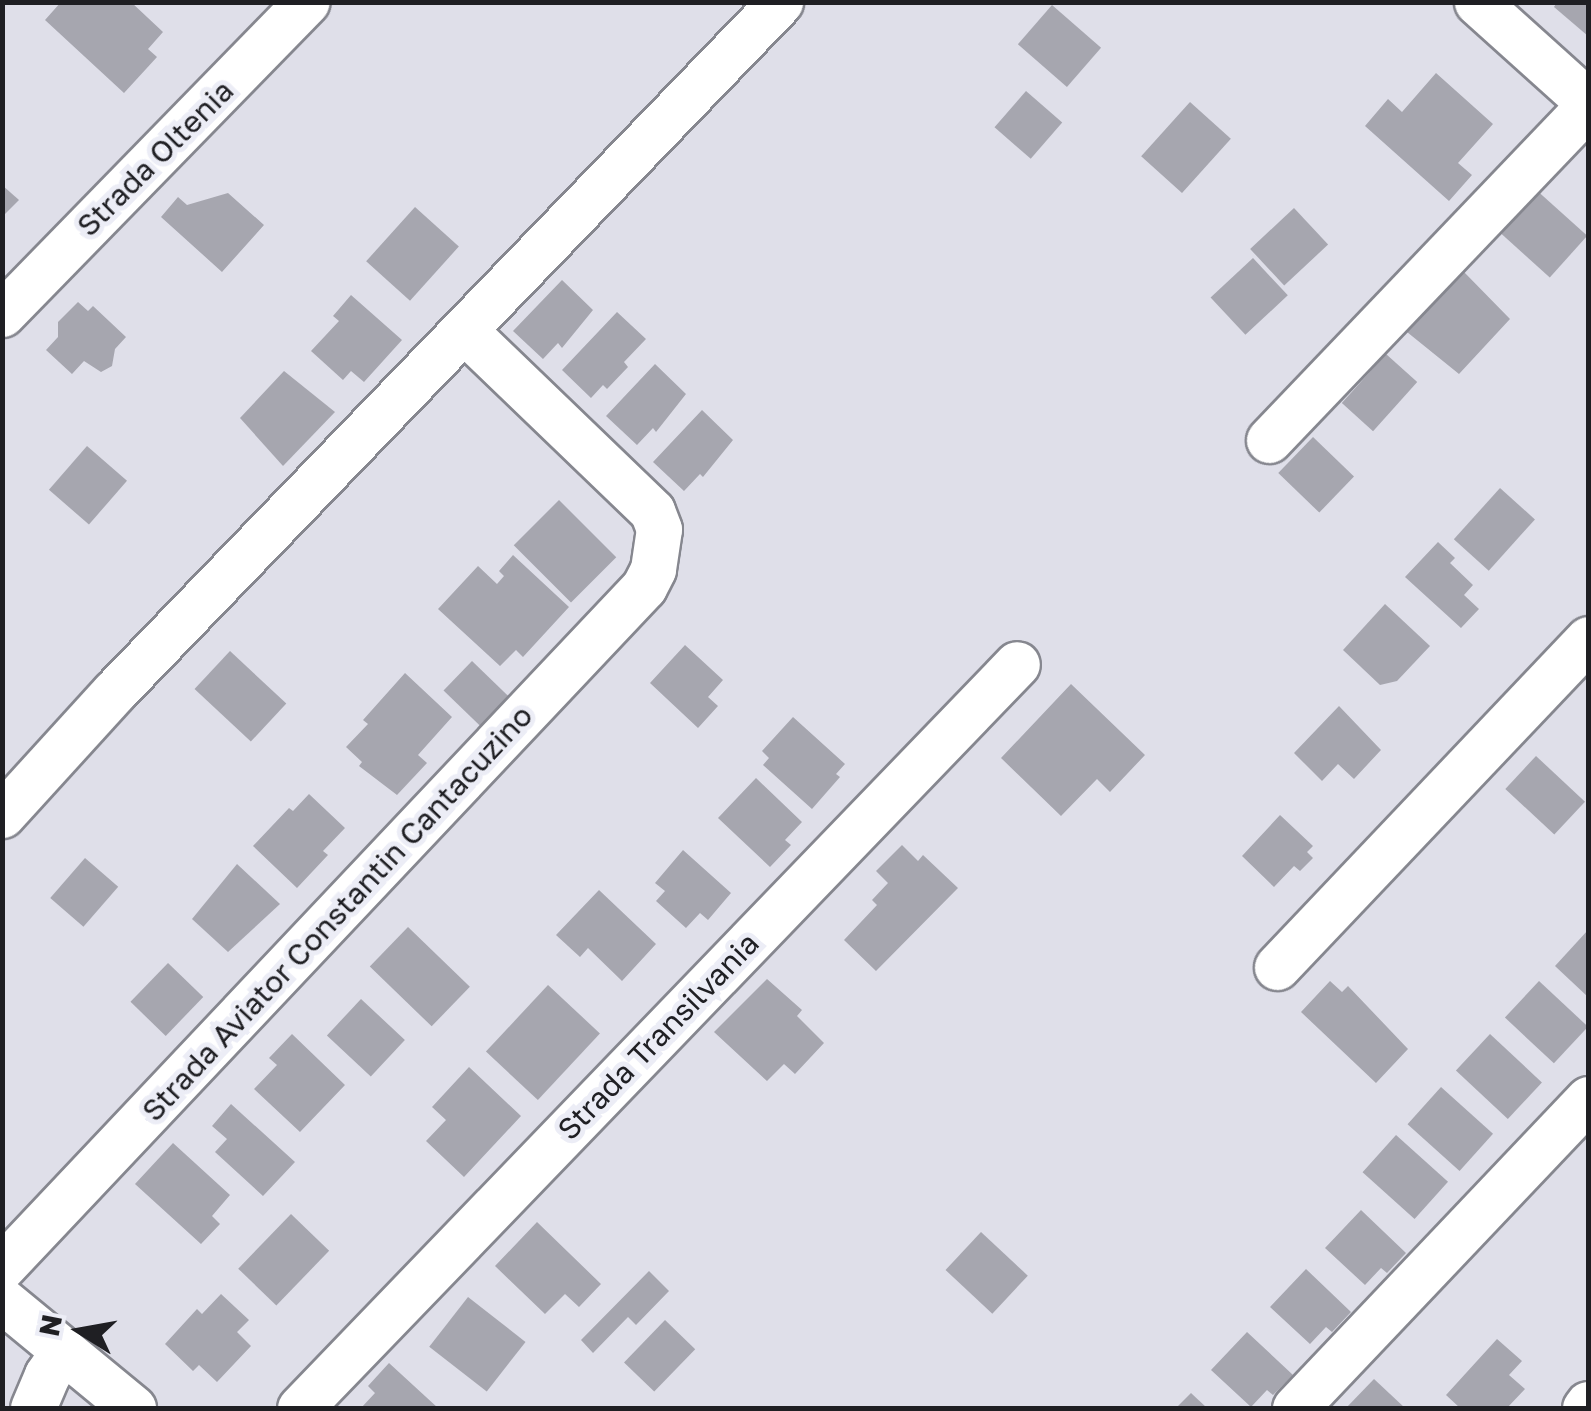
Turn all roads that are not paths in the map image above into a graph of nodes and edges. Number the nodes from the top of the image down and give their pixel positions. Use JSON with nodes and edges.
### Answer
{"nodes":[{"id":1,"x":307,"y":2,"type":"edge"},
{"id":2,"x":780,"y":2,"type":"edge"},
{"id":3,"x":1498,"y":9,"type":"edge"},
{"id":4,"x":1588,"y":104,"type":"edge"},
{"id":5,"x":2,"y":314,"type":"edge"},
{"id":6,"x":464,"y":331,"type":"junction"},
{"id":7,"x":1269,"y":440,"type":"dead end"},
{"id":8,"x":1588,"y":639,"type":"edge"},
{"id":9,"x":1016,"y":664,"type":"dead end"},
{"id":10,"x":2,"y":815,"type":"edge"},
{"id":11,"x":1277,"y":967,"type":"dead end"},
{"id":12,"x":1588,"y":1099,"type":"edge"},
{"id":13,"x":2,"y":1267,"type":"edge"},
{"id":14,"x":2,"y":1300,"type":"edge"},
{"id":15,"x":64,"y":1351,"type":"junction"},
{"id":16,"x":34,"y":1408,"type":"edge"},
{"id":17,"x":134,"y":1408,"type":"edge"},
{"id":18,"x":300,"y":1408,"type":"edge"},
{"id":19,"x":1296,"y":1408,"type":"edge"}],
"edges":[{"from":1,"to":5,"type":"street","name":"Strada Oltenia"},
{"from":2,"to":6,"type":"street"},
{"from":3,"to":4,"type":"street"},
{"from":4,"to":7,"type":"street"},
{"from":6,"to":10,"type":"street"},
{"from":6,"to":13,"type":"street","name":"Strada Aviator Constantin Cantacuzino"},
{"from":8,"to":11,"type":"street"},
{"from":9,"to":18,"type":"street","name":"Strada Transilvania"},
{"from":12,"to":19,"type":"street"},
{"from":14,"to":15,"type":"street"},
{"from":15,"to":16,"type":"street"},
{"from":15,"to":17,"type":"street"}]}
